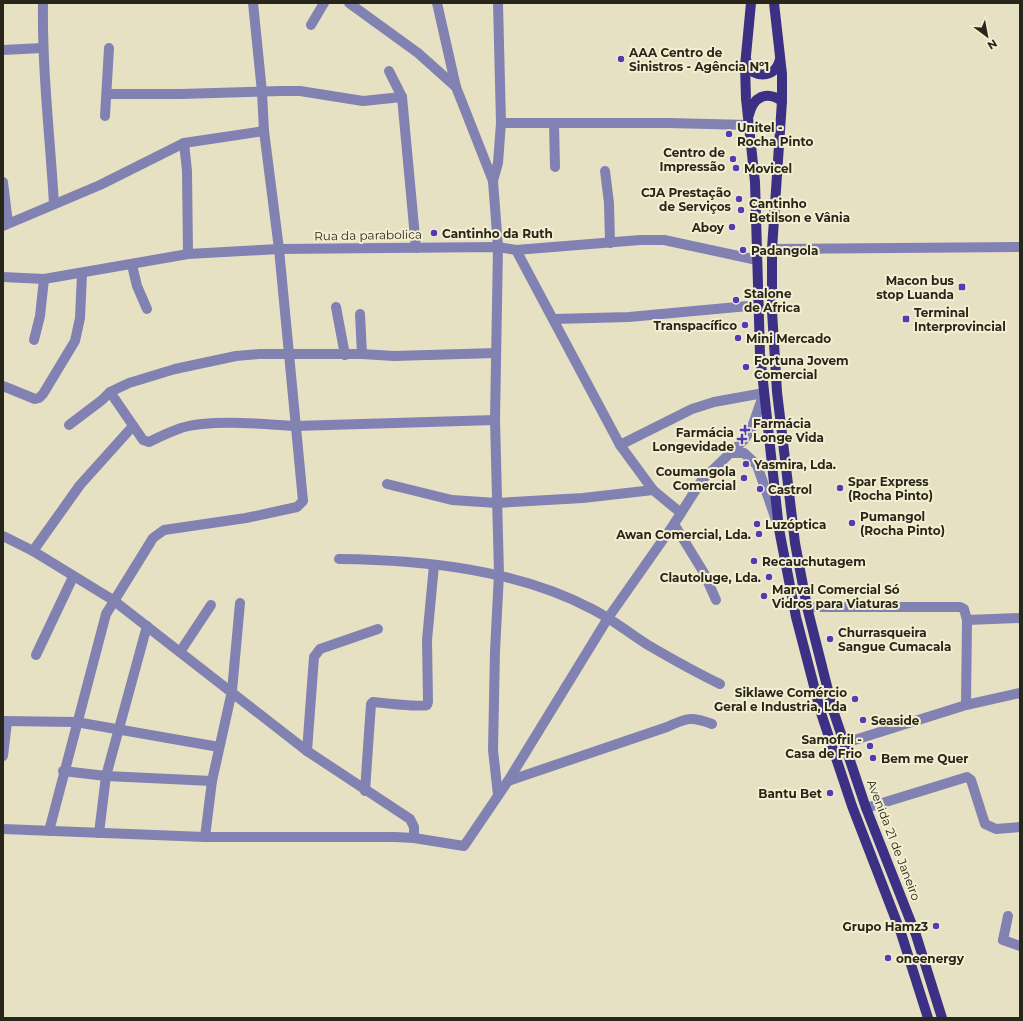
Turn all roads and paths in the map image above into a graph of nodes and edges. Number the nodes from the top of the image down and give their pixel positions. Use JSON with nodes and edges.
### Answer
{"nodes":[{"id":1,"x":43,"y":3,"type":"edge"},
{"id":2,"x":252,"y":3,"type":"edge"},
{"id":3,"x":324,"y":3,"type":"edge"},
{"id":4,"x":349,"y":3,"type":"edge"},
{"id":5,"x":437,"y":3,"type":"edge"},
{"id":6,"x":498,"y":3,"type":"edge"},
{"id":7,"x":751,"y":3,"type":"edge"},
{"id":8,"x":774,"y":3,"type":"edge"},
{"id":9,"x":311,"y":25,"type":"dead end"},
{"id":10,"x":42,"y":48,"type":"junction"},
{"id":11,"x":109,"y":48,"type":"dead end"},
{"id":12,"x":3,"y":50,"type":"edge"},
{"id":13,"x":780,"y":56,"type":"junction"},
{"id":14,"x":746,"y":58,"type":"junction"},
{"id":15,"x":389,"y":71,"type":"dead end"},
{"id":16,"x":456,"y":87,"type":"junction"},
{"id":17,"x":262,"y":92,"type":"junction"},
{"id":18,"x":107,"y":94,"type":"junction"},
{"id":19,"x":402,"y":96,"type":"junction"},
{"id":20,"x":782,"y":101,"type":"junction"},
{"id":21,"x":105,"y":116,"type":"dead end"},
{"id":22,"x":749,"y":121,"type":"junction"},
{"id":23,"x":501,"y":123,"type":"junction"},
{"id":24,"x":554,"y":123,"type":"junction"},
{"id":25,"x":264,"y":131,"type":"junction"},
{"id":26,"x":184,"y":143,"type":"junction"},
{"id":27,"x":555,"y":167,"type":"dead end"},
{"id":28,"x":605,"y":171,"type":"dead end"},
{"id":29,"x":493,"y":180,"type":"junction"},
{"id":30,"x":3,"y":182,"type":"edge"},
{"id":31,"x":54,"y":204,"type":"junction"},
{"id":32,"x":6,"y":225,"type":"edge"},
{"id":33,"x":610,"y":243,"type":"junction"},
{"id":34,"x":498,"y":247,"type":"junction"},
{"id":35,"x":1020,"y":247,"type":"edge"},
{"id":36,"x":416,"y":248,"type":"junction"},
{"id":37,"x":279,"y":249,"type":"junction"},
{"id":38,"x":772,"y":249,"type":"junction"},
{"id":39,"x":516,"y":250,"type":"junction"},
{"id":40,"x":188,"y":254,"type":"junction"},
{"id":41,"x":757,"y":260,"type":"junction"},
{"id":42,"x":132,"y":265,"type":"junction"},
{"id":43,"x":82,"y":274,"type":"junction"},
{"id":44,"x":3,"y":278,"type":"edge"},
{"id":45,"x":44,"y":279,"type":"junction"},
{"id":46,"x":759,"y":305,"type":"junction"},
{"id":47,"x":336,"y":307,"type":"dead end"},
{"id":48,"x":147,"y":309,"type":"dead end"},
{"id":49,"x":360,"y":314,"type":"dead end"},
{"id":50,"x":554,"y":319,"type":"junction"},
{"id":51,"x":34,"y":340,"type":"dead end"},
{"id":52,"x":496,"y":353,"type":"junction"},
{"id":53,"x":362,"y":354,"type":"junction"},
{"id":54,"x":289,"y":355,"type":"junction"},
{"id":55,"x":345,"y":355,"type":"junction"},
{"id":56,"x":3,"y":386,"type":"edge"},
{"id":57,"x":110,"y":392,"type":"junction"},
{"id":58,"x":764,"y":393,"type":"junction"},
{"id":59,"x":495,"y":420,"type":"junction"},
{"id":60,"x":69,"y":425,"type":"dead end"},
{"id":61,"x":133,"y":426,"type":"junction"},
{"id":62,"x":295,"y":426,"type":"junction"},
{"id":63,"x":620,"y":445,"type":"junction"},
{"id":64,"x":729,"y":453,"type":"junction"},
{"id":65,"x":387,"y":484,"type":"dead end"},
{"id":66,"x":653,"y":490,"type":"junction"},
{"id":67,"x":497,"y":502,"type":"junction"},
{"id":68,"x":681,"y":512,"type":"junction"},
{"id":69,"x":674,"y":524,"type":"junction"},
{"id":70,"x":779,"y":529,"type":"junction"},
{"id":71,"x":3,"y":536,"type":"edge"},
{"id":72,"x":33,"y":551,"type":"junction"},
{"id":73,"x":338,"y":560,"type":"dead end"},
{"id":74,"x":434,"y":565,"type":"junction"},
{"id":75,"x":499,"y":574,"type":"junction"},
{"id":76,"x":73,"y":577,"type":"junction"},
{"id":77,"x":113,"y":600,"type":"junction"},
{"id":78,"x":716,"y":600,"type":"dead end"},
{"id":79,"x":240,"y":603,"type":"dead end"},
{"id":80,"x":211,"y":605,"type":"dead end"},
{"id":81,"x":807,"y":607,"type":"junction"},
{"id":82,"x":608,"y":618,"type":"junction"},
{"id":83,"x":1020,"y":618,"type":"edge"},
{"id":84,"x":968,"y":620,"type":"junction"},
{"id":85,"x":147,"y":626,"type":"junction"},
{"id":86,"x":378,"y":629,"type":"dead end"},
{"id":87,"x":180,"y":652,"type":"junction"},
{"id":88,"x":36,"y":655,"type":"dead end"},
{"id":89,"x":720,"y":684,"type":"dead end"},
{"id":90,"x":232,"y":691,"type":"junction"},
{"id":91,"x":1020,"y":693,"type":"edge"},
{"id":92,"x":966,"y":705,"type":"junction"},
{"id":93,"x":5,"y":722,"type":"edge"},
{"id":94,"x":76,"y":722,"type":"junction"},
{"id":95,"x":712,"y":724,"type":"dead end"},
{"id":96,"x":118,"y":730,"type":"junction"},
{"id":97,"x":845,"y":743,"type":"junction"},
{"id":98,"x":219,"y":747,"type":"junction"},
{"id":99,"x":307,"y":751,"type":"junction"},
{"id":100,"x":3,"y":756,"type":"edge"},
{"id":101,"x":63,"y":771,"type":"junction"},
{"id":102,"x":106,"y":776,"type":"junction"},
{"id":103,"x":508,"y":781,"type":"junction"},
{"id":104,"x":212,"y":782,"type":"junction"},
{"id":105,"x":365,"y":791,"type":"junction"},
{"id":106,"x":498,"y":795,"type":"junction"},
{"id":107,"x":866,"y":808,"type":"junction"},
{"id":108,"x":1020,"y":827,"type":"edge"},
{"id":109,"x":3,"y":829,"type":"edge"},
{"id":110,"x":49,"y":831,"type":"junction"},
{"id":111,"x":99,"y":833,"type":"junction"},
{"id":112,"x":205,"y":837,"type":"junction"},
{"id":113,"x":414,"y":838,"type":"junction"},
{"id":114,"x":1008,"y":916,"type":"dead end"},
{"id":115,"x":1020,"y":946,"type":"edge"},
{"id":116,"x":928,"y":1018,"type":"edge"},
{"id":117,"x":942,"y":1018,"type":"edge"}],
"edges":[{"from":1,"to":10,"type":"street"},
{"from":2,"to":17,"type":"street"},
{"from":3,"to":9,"type":"street"},
{"from":4,"to":16,"type":"street"},
{"from":5,"to":16,"type":"street"},
{"from":6,"to":23,"type":"street"},
{"from":7,"to":14,"type":"main road"},
{"from":8,"to":13,"type":"main road","name":"Avenida 21 de Janeiro"},
{"from":10,"to":12,"type":"street"},
{"from":10,"to":31,"type":"street"},
{"from":11,"to":18,"type":"street"},
{"from":13,"to":14,"type":"main road"},
{"from":13,"to":20,"type":"main road","name":"Avenida 21 de Janeiro"},
{"from":14,"to":22,"type":"main road"},
{"from":15,"to":19,"type":"street"},
{"from":16,"to":29,"type":"street"},
{"from":17,"to":18,"type":"street"},
{"from":17,"to":19,"type":"street"},
{"from":17,"to":25,"type":"street"},
{"from":18,"to":21,"type":"street"},
{"from":19,"to":36,"type":"street"},
{"from":20,"to":22,"type":"main road"},
{"from":20,"to":38,"type":"main road","name":"Avenida 21 de Janeiro"},
{"from":22,"to":24,"type":"street"},
{"from":22,"to":41,"type":"main road"},
{"from":23,"to":24,"type":"street"},
{"from":23,"to":29,"type":"street"},
{"from":24,"to":27,"type":"street"},
{"from":25,"to":26,"type":"street"},
{"from":25,"to":37,"type":"street"},
{"from":26,"to":31,"type":"street"},
{"from":26,"to":40,"type":"street"},
{"from":28,"to":33,"type":"street"},
{"from":29,"to":34,"type":"street"},
{"from":30,"to":32,"type":"street"},
{"from":31,"to":32,"type":"street"},
{"from":33,"to":39,"type":"street","name":"Rua da parabolica"},
{"from":33,"to":41,"type":"street","name":"Rua da parabolica"},
{"from":34,"to":36,"type":"street","name":"Rua da parabolica"},
{"from":34,"to":39,"type":"street","name":"Rua da parabolica"},
{"from":34,"to":52,"type":"street"},
{"from":35,"to":38,"type":"street"},
{"from":36,"to":37,"type":"street","name":"Rua da parabolica"},
{"from":37,"to":40,"type":"street","name":"Rua da parabolica"},
{"from":37,"to":54,"type":"street"},
{"from":38,"to":81,"type":"main road","name":"Avenida 21 de Janeiro"},
{"from":39,"to":50,"type":"street"},
{"from":40,"to":42,"type":"street","name":"Rua da parabolica"},
{"from":41,"to":46,"type":"main road"},
{"from":42,"to":43,"type":"street","name":"Rua da parabolica"},
{"from":42,"to":48,"type":"street"},
{"from":43,"to":45,"type":"street","name":"Rua da parabolica"},
{"from":43,"to":56,"type":"street"},
{"from":44,"to":45,"type":"street","name":"Rua da parabolica"},
{"from":45,"to":51,"type":"street"},
{"from":46,"to":50,"type":"street"},
{"from":46,"to":58,"type":"main road"},
{"from":47,"to":55,"type":"street"},
{"from":49,"to":53,"type":"street"},
{"from":50,"to":63,"type":"street"},
{"from":52,"to":53,"type":"street"},
{"from":52,"to":59,"type":"street"},
{"from":53,"to":55,"type":"street"},
{"from":54,"to":55,"type":"street"},
{"from":54,"to":57,"type":"street"},
{"from":54,"to":62,"type":"street"},
{"from":57,"to":60,"type":"street"},
{"from":57,"to":61,"type":"street"},
{"from":58,"to":63,"type":"street"},
{"from":58,"to":64,"type":"street"},
{"from":58,"to":70,"type":"main road"},
{"from":59,"to":62,"type":"street"},
{"from":59,"to":67,"type":"street"},
{"from":61,"to":62,"type":"street"},
{"from":61,"to":72,"type":"street"},
{"from":62,"to":77,"type":"street"},
{"from":63,"to":66,"type":"street"},
{"from":64,"to":68,"type":"street"},
{"from":64,"to":70,"type":"street"},
{"from":65,"to":67,"type":"street"},
{"from":66,"to":67,"type":"street"},
{"from":66,"to":68,"type":"street"},
{"from":67,"to":75,"type":"street"},
{"from":68,"to":69,"type":"street"},
{"from":69,"to":78,"type":"street"},
{"from":69,"to":82,"type":"street"},
{"from":70,"to":116,"type":"main road"},
{"from":71,"to":72,"type":"street"},
{"from":72,"to":76,"type":"street"},
{"from":73,"to":74,"type":"street"},
{"from":74,"to":75,"type":"street"},
{"from":74,"to":105,"type":"street"},
{"from":75,"to":82,"type":"street"},
{"from":75,"to":106,"type":"street"},
{"from":76,"to":77,"type":"street"},
{"from":76,"to":88,"type":"street"},
{"from":77,"to":85,"type":"street"},
{"from":77,"to":94,"type":"street"},
{"from":79,"to":90,"type":"street"},
{"from":80,"to":87,"type":"street"},
{"from":81,"to":84,"type":"street"},
{"from":81,"to":97,"type":"main road","name":"Avenida 21 de Janeiro"},
{"from":82,"to":89,"type":"street"},
{"from":82,"to":103,"type":"street"},
{"from":83,"to":84,"type":"street"},
{"from":84,"to":92,"type":"street"},
{"from":85,"to":87,"type":"street"},
{"from":85,"to":96,"type":"street"},
{"from":86,"to":99,"type":"street"},
{"from":87,"to":90,"type":"street"},
{"from":90,"to":98,"type":"street"},
{"from":90,"to":99,"type":"street"},
{"from":91,"to":92,"type":"street"},
{"from":92,"to":97,"type":"street"},
{"from":93,"to":94,"type":"street"},
{"from":93,"to":100,"type":"street"},
{"from":94,"to":96,"type":"street"},
{"from":94,"to":101,"type":"street"},
{"from":95,"to":103,"type":"street"},
{"from":96,"to":98,"type":"street"},
{"from":96,"to":102,"type":"street"},
{"from":97,"to":107,"type":"main road","name":"Avenida 21 de Janeiro"},
{"from":98,"to":104,"type":"street"},
{"from":99,"to":105,"type":"street"},
{"from":101,"to":102,"type":"street"},
{"from":101,"to":110,"type":"street"},
{"from":102,"to":104,"type":"street"},
{"from":102,"to":111,"type":"street"},
{"from":103,"to":106,"type":"street"},
{"from":104,"to":112,"type":"street"},
{"from":105,"to":113,"type":"street"},
{"from":106,"to":113,"type":"street"},
{"from":107,"to":108,"type":"street"},
{"from":107,"to":117,"type":"main road","name":"Avenida 21 de Janeiro"},
{"from":109,"to":110,"type":"street"},
{"from":110,"to":111,"type":"street"},
{"from":111,"to":112,"type":"street"},
{"from":112,"to":113,"type":"street"},
{"from":114,"to":115,"type":"street"}]}
